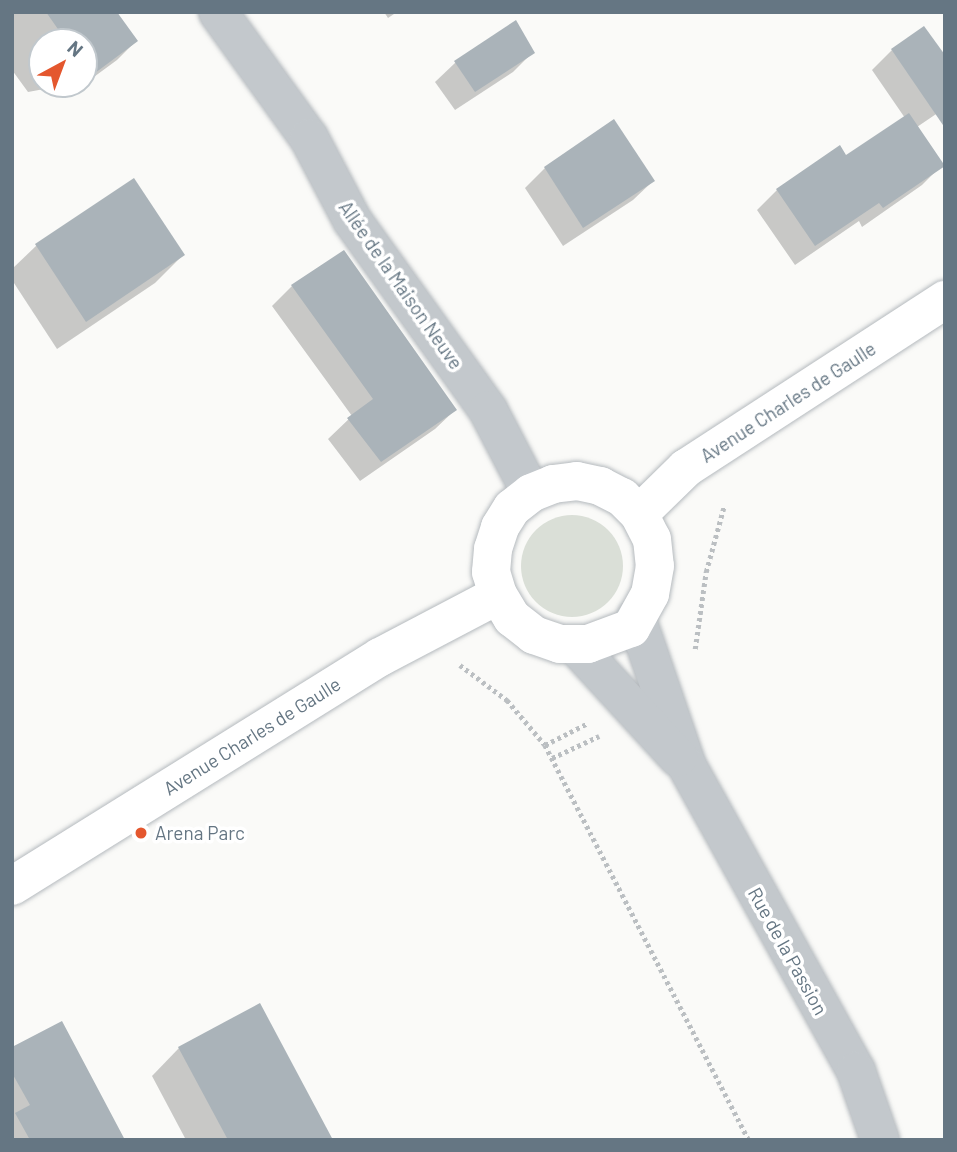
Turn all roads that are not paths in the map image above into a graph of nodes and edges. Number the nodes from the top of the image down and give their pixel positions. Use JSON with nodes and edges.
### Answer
{"nodes":[{"id":1,"x":218,"y":12,"type":"edge"},
{"id":2,"x":945,"y":300,"type":"edge"},
{"id":3,"x":531,"y":493,"type":"junction"},
{"id":4,"x":639,"y":514,"type":"junction"},
{"id":5,"x":498,"y":595,"type":"junction"},
{"id":6,"x":636,"y":617,"type":"junction"},
{"id":7,"x":574,"y":644,"type":"junction"},
{"id":8,"x":687,"y":766,"type":"junction"},
{"id":9,"x":12,"y":887,"type":"edge"},
{"id":10,"x":880,"y":1140,"type":"edge"}],
"edges":[{"from":1,"to":3,"type":"street","name":"Allée de la Maison Neuve"},
{"from":2,"to":4,"type":"main road","name":"Avenue Charles de Gaulle"},
{"from":3,"to":4,"type":"main road"},
{"from":3,"to":5,"type":"main road"},
{"from":4,"to":6,"type":"main road"},
{"from":5,"to":7,"type":"main road"},
{"from":5,"to":9,"type":"main road","name":"Avenue Charles de Gaulle"},
{"from":6,"to":7,"type":"main road"},
{"from":6,"to":8,"type":"street"},
{"from":7,"to":8,"type":"street"},
{"from":8,"to":10,"type":"street","name":"Rue de la Passion"}]}
